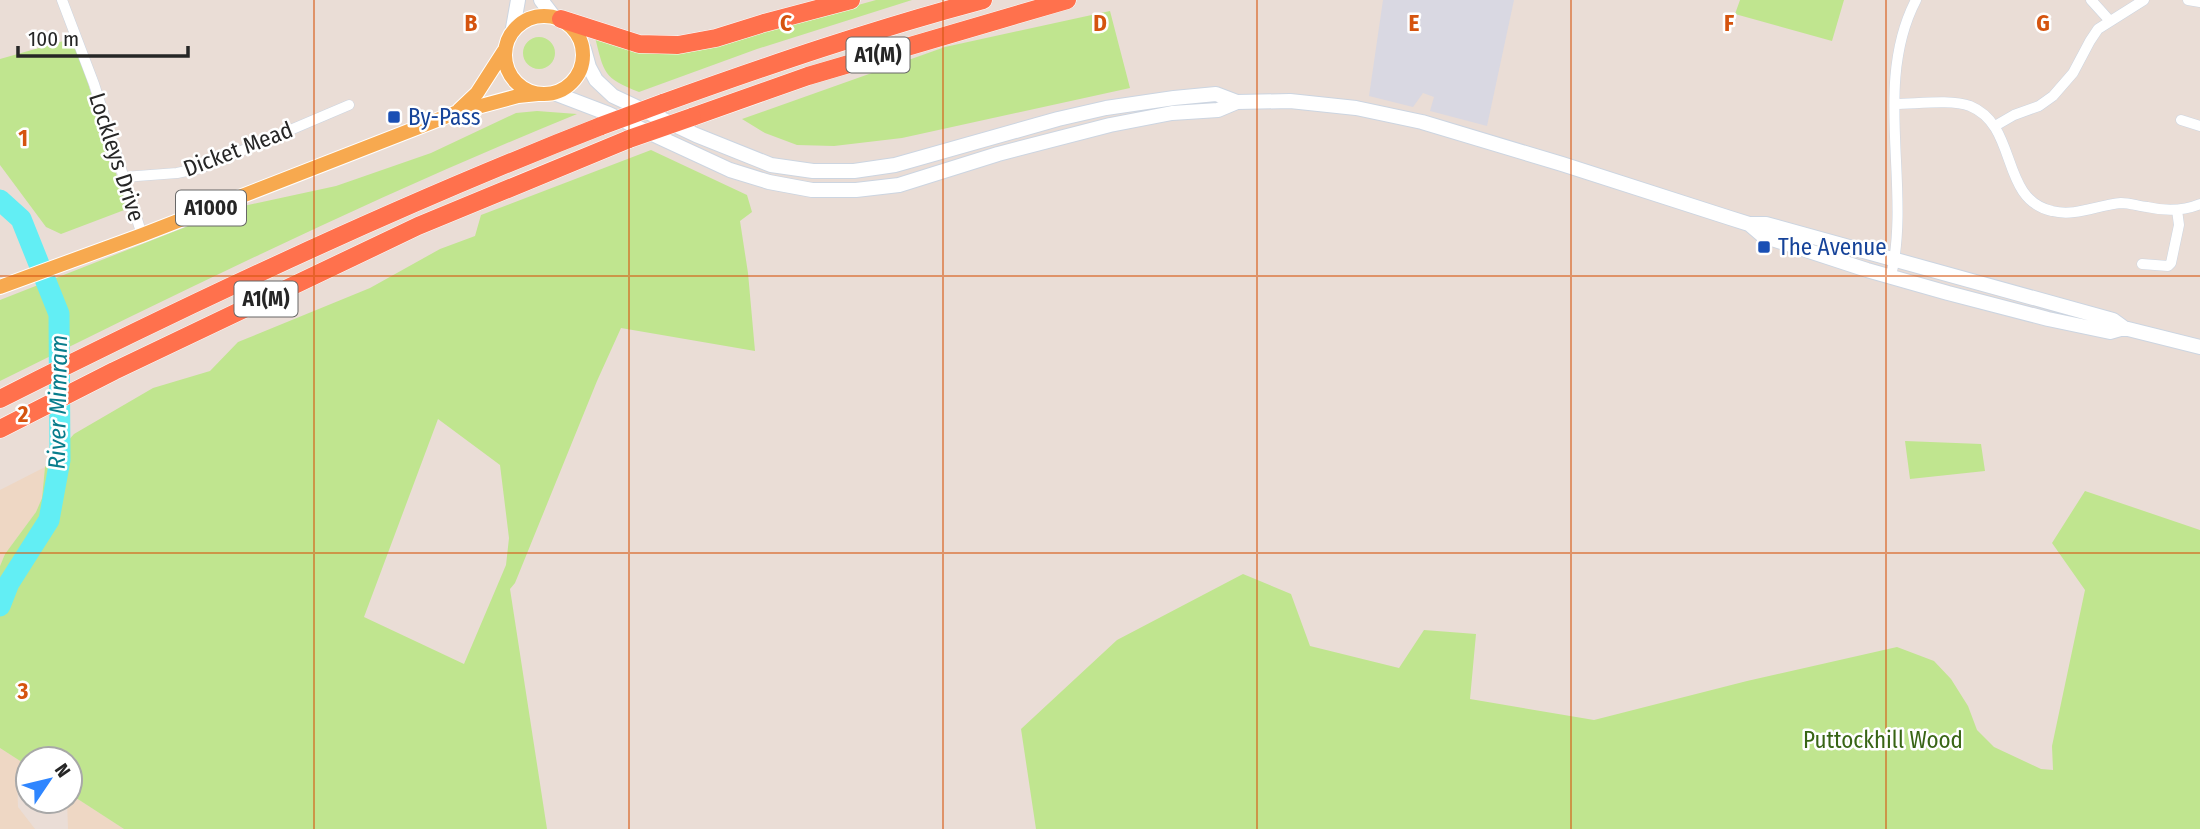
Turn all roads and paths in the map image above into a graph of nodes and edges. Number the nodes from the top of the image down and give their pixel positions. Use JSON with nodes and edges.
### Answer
{"nodes":[{"id":1,"x":62,"y":0,"type":"edge"},
{"id":2,"x":518,"y":0,"type":"edge"},
{"id":3,"x":541,"y":0,"type":"edge"},
{"id":4,"x":851,"y":0,"type":"edge"},
{"id":5,"x":983,"y":0,"type":"edge"},
{"id":6,"x":1067,"y":0,"type":"edge"},
{"id":7,"x":1916,"y":0,"type":"edge"},
{"id":8,"x":2091,"y":0,"type":"edge"},
{"id":9,"x":2144,"y":0,"type":"edge"},
{"id":10,"x":2189,"y":0,"type":"edge"},
{"id":11,"x":2200,"y":2,"type":"edge"},
{"id":12,"x":557,"y":18,"type":"junction"},
{"id":13,"x":2110,"y":21,"type":"junction"},
{"id":14,"x":512,"y":34,"type":"junction"},
{"id":15,"x":584,"y":49,"type":"junction"},
{"id":16,"x":504,"y":51,"type":"junction"},
{"id":17,"x":554,"y":93,"type":"junction"},
{"id":18,"x":538,"y":94,"type":"junction"},
{"id":19,"x":1237,"y":102,"type":"junction"},
{"id":20,"x":1895,"y":104,"type":"junction"},
{"id":21,"x":349,"y":105,"type":"dead end"},
{"id":22,"x":455,"y":113,"type":"junction"},
{"id":23,"x":2181,"y":120,"type":"dead end"},
{"id":24,"x":1995,"y":126,"type":"junction"},
{"id":25,"x":2200,"y":126,"type":"edge"},
{"id":26,"x":124,"y":177,"type":"junction"},
{"id":27,"x":2200,"y":204,"type":"edge"},
{"id":28,"x":2177,"y":210,"type":"junction"},
{"id":29,"x":1749,"y":225,"type":"junction"},
{"id":30,"x":142,"y":235,"type":"junction"},
{"id":31,"x":1894,"y":261,"type":"junction"},
{"id":32,"x":2142,"y":264,"type":"dead end"},
{"id":33,"x":1891,"y":276,"type":"junction"},
{"id":34,"x":0,"y":287,"type":"edge"},
{"id":35,"x":2124,"y":328,"type":"junction"},
{"id":36,"x":2200,"y":347,"type":"edge"},
{"id":37,"x":0,"y":399,"type":"edge"},
{"id":38,"x":0,"y":429,"type":"edge"}],
"edges":[{"from":1,"to":26,"type":"street","name":"Lockleys Drive"},
{"from":2,"to":14,"type":"main road"},
{"from":3,"to":12,"type":"main road"},
{"from":4,"to":12,"type":"highway"},
{"from":5,"to":37,"type":"highway","number":"A1(M)","bridge":true},
{"from":6,"to":38,"type":"highway","number":"A1(M)","bridge":true},
{"from":7,"to":20,"type":"street"},
{"from":8,"to":13,"type":"street"},
{"from":9,"to":13,"type":"street"},
{"from":10,"to":11,"type":"street"},
{"from":12,"to":14,"type":"main road"},
{"from":12,"to":15,"type":"main road"},
{"from":13,"to":24,"type":"street"},
{"from":14,"to":16,"type":"main road"},
{"from":15,"to":17,"type":"main road"},
{"from":15,"to":19,"type":"main road"},
{"from":16,"to":18,"type":"main road"},
{"from":16,"to":22,"type":"main road","number":"A1000"},
{"from":17,"to":18,"type":"main road"},
{"from":17,"to":19,"type":"main road"},
{"from":18,"to":22,"type":"main road","number":"A1000"},
{"from":19,"to":29,"type":"main road"},
{"from":20,"to":24,"type":"street"},
{"from":20,"to":31,"type":"street"},
{"from":21,"to":26,"type":"street","name":"Dicket Mead"},
{"from":22,"to":30,"type":"main road","number":"A1000"},
{"from":23,"to":25,"type":"street"},
{"from":24,"to":28,"type":"street"},
{"from":26,"to":30,"type":"street","name":"Lockleys Drive"},
{"from":27,"to":28,"type":"street"},
{"from":28,"to":32,"type":"street"},
{"from":29,"to":31,"type":"main road"},
{"from":29,"to":33,"type":"main road"},
{"from":30,"to":34,"type":"main road","number":"A1000"},
{"from":31,"to":33,"type":"street"},
{"from":31,"to":35,"type":"main road"},
{"from":33,"to":35,"type":"main road"},
{"from":35,"to":36,"type":"main road"}]}
